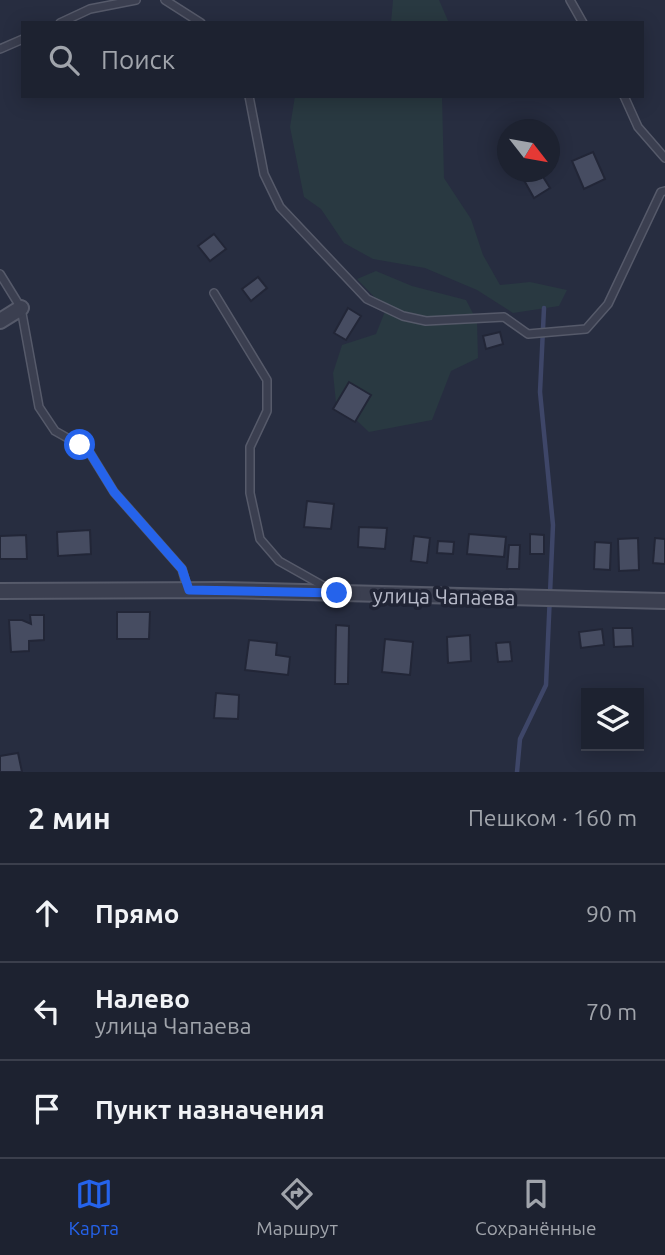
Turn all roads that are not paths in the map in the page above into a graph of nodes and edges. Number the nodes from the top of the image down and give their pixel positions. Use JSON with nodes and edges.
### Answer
{"nodes":[{"id":1,"x":136,"y":0,"type":"edge"},
{"id":2,"x":165,"y":0,"type":"edge"},
{"id":3,"x":570,"y":0,"type":"edge"},
{"id":4,"x":64,"y":21,"type":"edge"},
{"id":5,"x":198,"y":21,"type":"edge"},
{"id":6,"x":582,"y":21,"type":"edge"},
{"id":7,"x":21,"y":40,"type":"edge"},
{"id":8,"x":0,"y":49,"type":"edge"},
{"id":9,"x":249,"y":98,"type":"edge"},
{"id":10,"x":625,"y":98,"type":"edge"},
{"id":11,"x":665,"y":159,"type":"edge"},
{"id":12,"x":665,"y":191,"type":"edge"},
{"id":13,"x":0,"y":274,"type":"edge"},
{"id":14,"x":214,"y":293,"type":"dead end"},
{"id":15,"x":21,"y":308,"type":"junction"},
{"id":16,"x":0,"y":321,"type":"edge"},
{"id":17,"x":189,"y":590,"type":"junction"},
{"id":18,"x":0,"y":592,"type":"edge"},
{"id":19,"x":337,"y":593,"type":"junction"},
{"id":20,"x":665,"y":601,"type":"edge"}],
"edges":[{"from":1,"to":4,"type":"lane"},
{"from":2,"to":5,"type":"lane"},
{"from":3,"to":6,"type":"lane"},
{"from":7,"to":8,"type":"lane"},
{"from":9,"to":12,"type":"lane"},
{"from":10,"to":11,"type":"lane"},
{"from":13,"to":15,"type":"lane"},
{"from":14,"to":19,"type":"lane"},
{"from":15,"to":16,"type":"street"},
{"from":15,"to":17,"type":"lane"},
{"from":17,"to":18,"type":"street","name":"улица Чапаева"},
{"from":17,"to":19,"type":"street","name":"улица Чапаева"},
{"from":19,"to":20,"type":"street","name":"улица Чапаева"}]}
